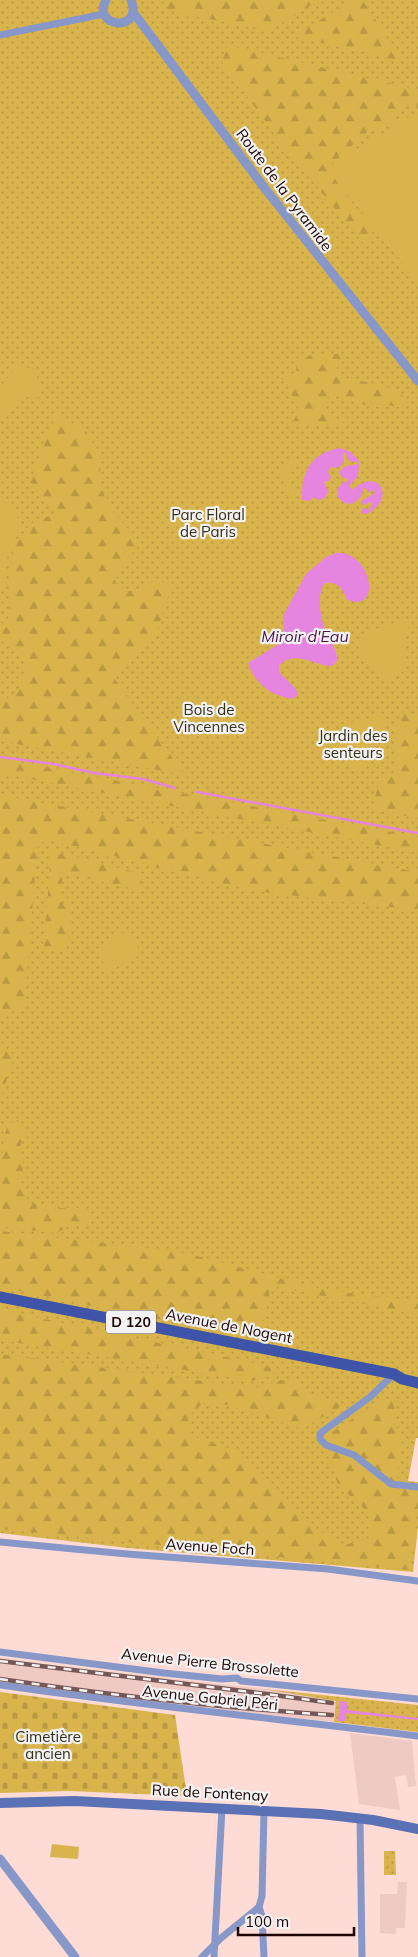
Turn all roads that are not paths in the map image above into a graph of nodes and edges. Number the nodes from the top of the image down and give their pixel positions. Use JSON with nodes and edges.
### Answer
{"nodes":[{"id":1,"x":106,"y":0,"type":"edge"},
{"id":2,"x":131,"y":0,"type":"edge"},
{"id":3,"x":134,"y":12,"type":"junction"},
{"id":4,"x":104,"y":14,"type":"junction"},
{"id":5,"x":0,"y":35,"type":"edge"},
{"id":6,"x":418,"y":381,"type":"edge"},
{"id":7,"x":0,"y":1297,"type":"edge"},
{"id":8,"x":394,"y":1374,"type":"junction"},
{"id":9,"x":418,"y":1375,"type":"edge"},
{"id":10,"x":418,"y":1383,"type":"edge"},
{"id":11,"x":418,"y":1487,"type":"edge"},
{"id":12,"x":0,"y":1542,"type":"edge"},
{"id":13,"x":418,"y":1581,"type":"edge"},
{"id":14,"x":0,"y":1652,"type":"edge"},
{"id":15,"x":0,"y":1685,"type":"edge"},
{"id":16,"x":418,"y":1699,"type":"edge"},
{"id":17,"x":418,"y":1736,"type":"edge"},
{"id":18,"x":0,"y":1803,"type":"edge"},
{"id":19,"x":222,"y":1808,"type":"junction"},
{"id":20,"x":264,"y":1811,"type":"junction"},
{"id":21,"x":360,"y":1818,"type":"junction"},
{"id":22,"x":418,"y":1829,"type":"edge"},
{"id":23,"x":0,"y":1859,"type":"edge"},
{"id":24,"x":258,"y":1907,"type":"junction"},
{"id":25,"x":214,"y":1947,"type":"junction"},
{"id":26,"x":75,"y":1957,"type":"edge"},
{"id":27,"x":202,"y":1957,"type":"edge"},
{"id":28,"x":214,"y":1957,"type":"edge"},
{"id":29,"x":264,"y":1957,"type":"edge"},
{"id":30,"x":362,"y":1957,"type":"edge"}],
"edges":[{"from":1,"to":4,"type":"street"},
{"from":2,"to":3,"type":"street"},
{"from":3,"to":4,"type":"street"},
{"from":3,"to":6,"type":"street","name":"Route de la Pyramide"},
{"from":4,"to":5,"type":"street"},
{"from":7,"to":8,"type":"main road","name":"Avenue de Nogent","number":"D 120"},
{"from":8,"to":9,"type":"main road","name":"Avenue de Nogent","number":"D 120"},
{"from":8,"to":10,"type":"main road","name":"Avenue de Nogent","number":"D 120"},
{"from":8,"to":11,"type":"street"},
{"from":12,"to":13,"type":"street","name":"Avenue Foch"},
{"from":14,"to":16,"type":"street","name":"Avenue Pierre Brossolette"},
{"from":15,"to":17,"type":"street","name":"Avenue Gabriel Péri"},
{"from":18,"to":19,"type":"main road","name":"Rue de Fontenay"},
{"from":19,"to":20,"type":"main road","name":"Rue de Fontenay"},
{"from":19,"to":25,"type":"street"},
{"from":20,"to":21,"type":"main road","name":"Rue de Fontenay"},
{"from":20,"to":24,"type":"street"},
{"from":21,"to":22,"type":"main road","name":"Rue de Fontenay"},
{"from":21,"to":30,"type":"street"},
{"from":23,"to":26,"type":"street"},
{"from":24,"to":25,"type":"street"},
{"from":24,"to":29,"type":"street"},
{"from":25,"to":27,"type":"street"},
{"from":25,"to":28,"type":"street"}]}
